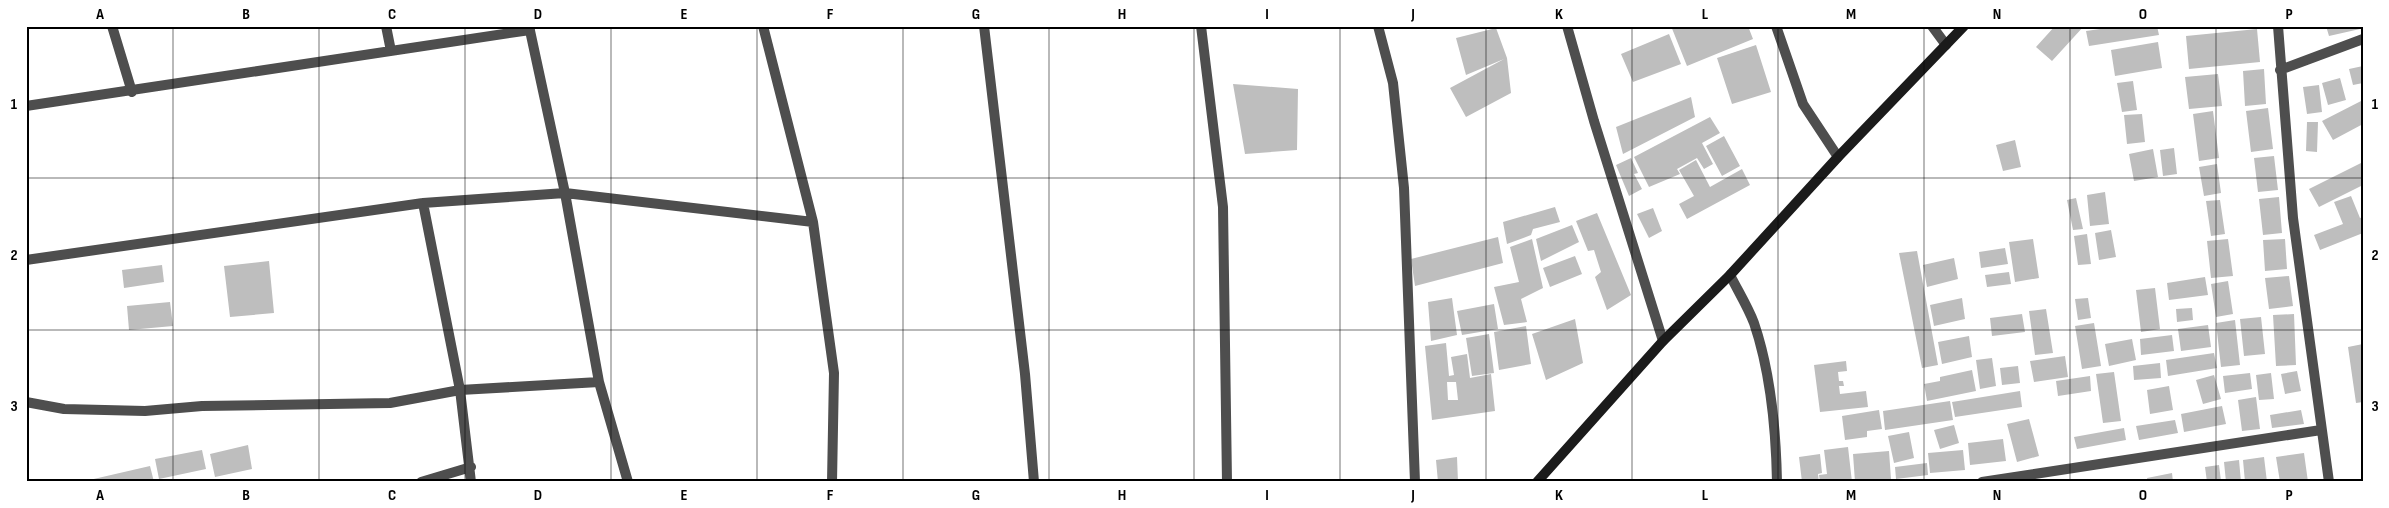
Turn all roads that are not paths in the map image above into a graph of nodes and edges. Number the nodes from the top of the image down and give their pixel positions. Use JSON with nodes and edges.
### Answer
{"nodes":[{"id":1,"x":112,"y":26,"type":"edge"},
{"id":2,"x":386,"y":26,"type":"edge"},
{"id":3,"x":763,"y":26,"type":"edge"},
{"id":4,"x":984,"y":26,"type":"edge"},
{"id":5,"x":1201,"y":26,"type":"edge"},
{"id":6,"x":1378,"y":26,"type":"edge"},
{"id":7,"x":1567,"y":26,"type":"edge"},
{"id":8,"x":1776,"y":26,"type":"edge"},
{"id":9,"x":1932,"y":26,"type":"edge"},
{"id":10,"x":1964,"y":26,"type":"edge"},
{"id":11,"x":2278,"y":26,"type":"edge"},
{"id":12,"x":529,"y":28,"type":"edge"},
{"id":13,"x":2363,"y":39,"type":"edge"},
{"id":14,"x":1946,"y":45,"type":"junction"},
{"id":15,"x":391,"y":51,"type":"junction"},
{"id":16,"x":2280,"y":70,"type":"junction"},
{"id":17,"x":132,"y":92,"type":"junction"},
{"id":18,"x":26,"y":106,"type":"edge"},
{"id":19,"x":1838,"y":156,"type":"junction"},
{"id":20,"x":565,"y":193,"type":"junction"},
{"id":21,"x":423,"y":203,"type":"junction"},
{"id":22,"x":813,"y":222,"type":"junction"},
{"id":23,"x":26,"y":260,"type":"edge"},
{"id":24,"x":1730,"y":275,"type":"junction"},
{"id":25,"x":1663,"y":341,"type":"junction"},
{"id":26,"x":599,"y":382,"type":"junction"},
{"id":27,"x":460,"y":390,"type":"junction"},
{"id":28,"x":26,"y":402,"type":"edge"},
{"id":29,"x":2321,"y":430,"type":"junction"},
{"id":30,"x":471,"y":467,"type":"junction"},
{"id":31,"x":421,"y":482,"type":"edge"},
{"id":32,"x":471,"y":482,"type":"edge"},
{"id":33,"x":628,"y":482,"type":"edge"},
{"id":34,"x":832,"y":482,"type":"edge"},
{"id":35,"x":1034,"y":482,"type":"edge"},
{"id":36,"x":1227,"y":482,"type":"edge"},
{"id":37,"x":1415,"y":482,"type":"edge"},
{"id":38,"x":1537,"y":482,"type":"edge"},
{"id":39,"x":1777,"y":482,"type":"edge"},
{"id":40,"x":1982,"y":482,"type":"edge"},
{"id":41,"x":2329,"y":482,"type":"edge"}],
"edges":[{"from":1,"to":17,"type":"street"},
{"from":2,"to":15,"type":"street"},
{"from":3,"to":22,"type":"street"},
{"from":4,"to":35,"type":"street"},
{"from":5,"to":36,"type":"street"},
{"from":6,"to":37,"type":"street"},
{"from":7,"to":25,"type":"street"},
{"from":8,"to":19,"type":"street"},
{"from":9,"to":14,"type":"street"},
{"from":10,"to":14,"type":"street"},
{"from":11,"to":16,"type":"street"},
{"from":12,"to":15,"type":"street"},
{"from":12,"to":20,"type":"street"},
{"from":13,"to":16,"type":"street"},
{"from":14,"to":19,"type":"street"},
{"from":15,"to":17,"type":"street"},
{"from":16,"to":29,"type":"street"},
{"from":17,"to":18,"type":"street"},
{"from":19,"to":24,"type":"street"},
{"from":20,"to":21,"type":"street"},
{"from":20,"to":22,"type":"street"},
{"from":20,"to":26,"type":"street"},
{"from":21,"to":23,"type":"street"},
{"from":21,"to":27,"type":"street"},
{"from":22,"to":34,"type":"street"},
{"from":24,"to":25,"type":"street"},
{"from":24,"to":39,"type":"street"},
{"from":25,"to":38,"type":"street"},
{"from":26,"to":27,"type":"street"},
{"from":26,"to":33,"type":"street"},
{"from":27,"to":28,"type":"street"},
{"from":27,"to":30,"type":"street"},
{"from":29,"to":40,"type":"street"},
{"from":29,"to":41,"type":"street"},
{"from":30,"to":31,"type":"street"},
{"from":30,"to":32,"type":"street"}]}
